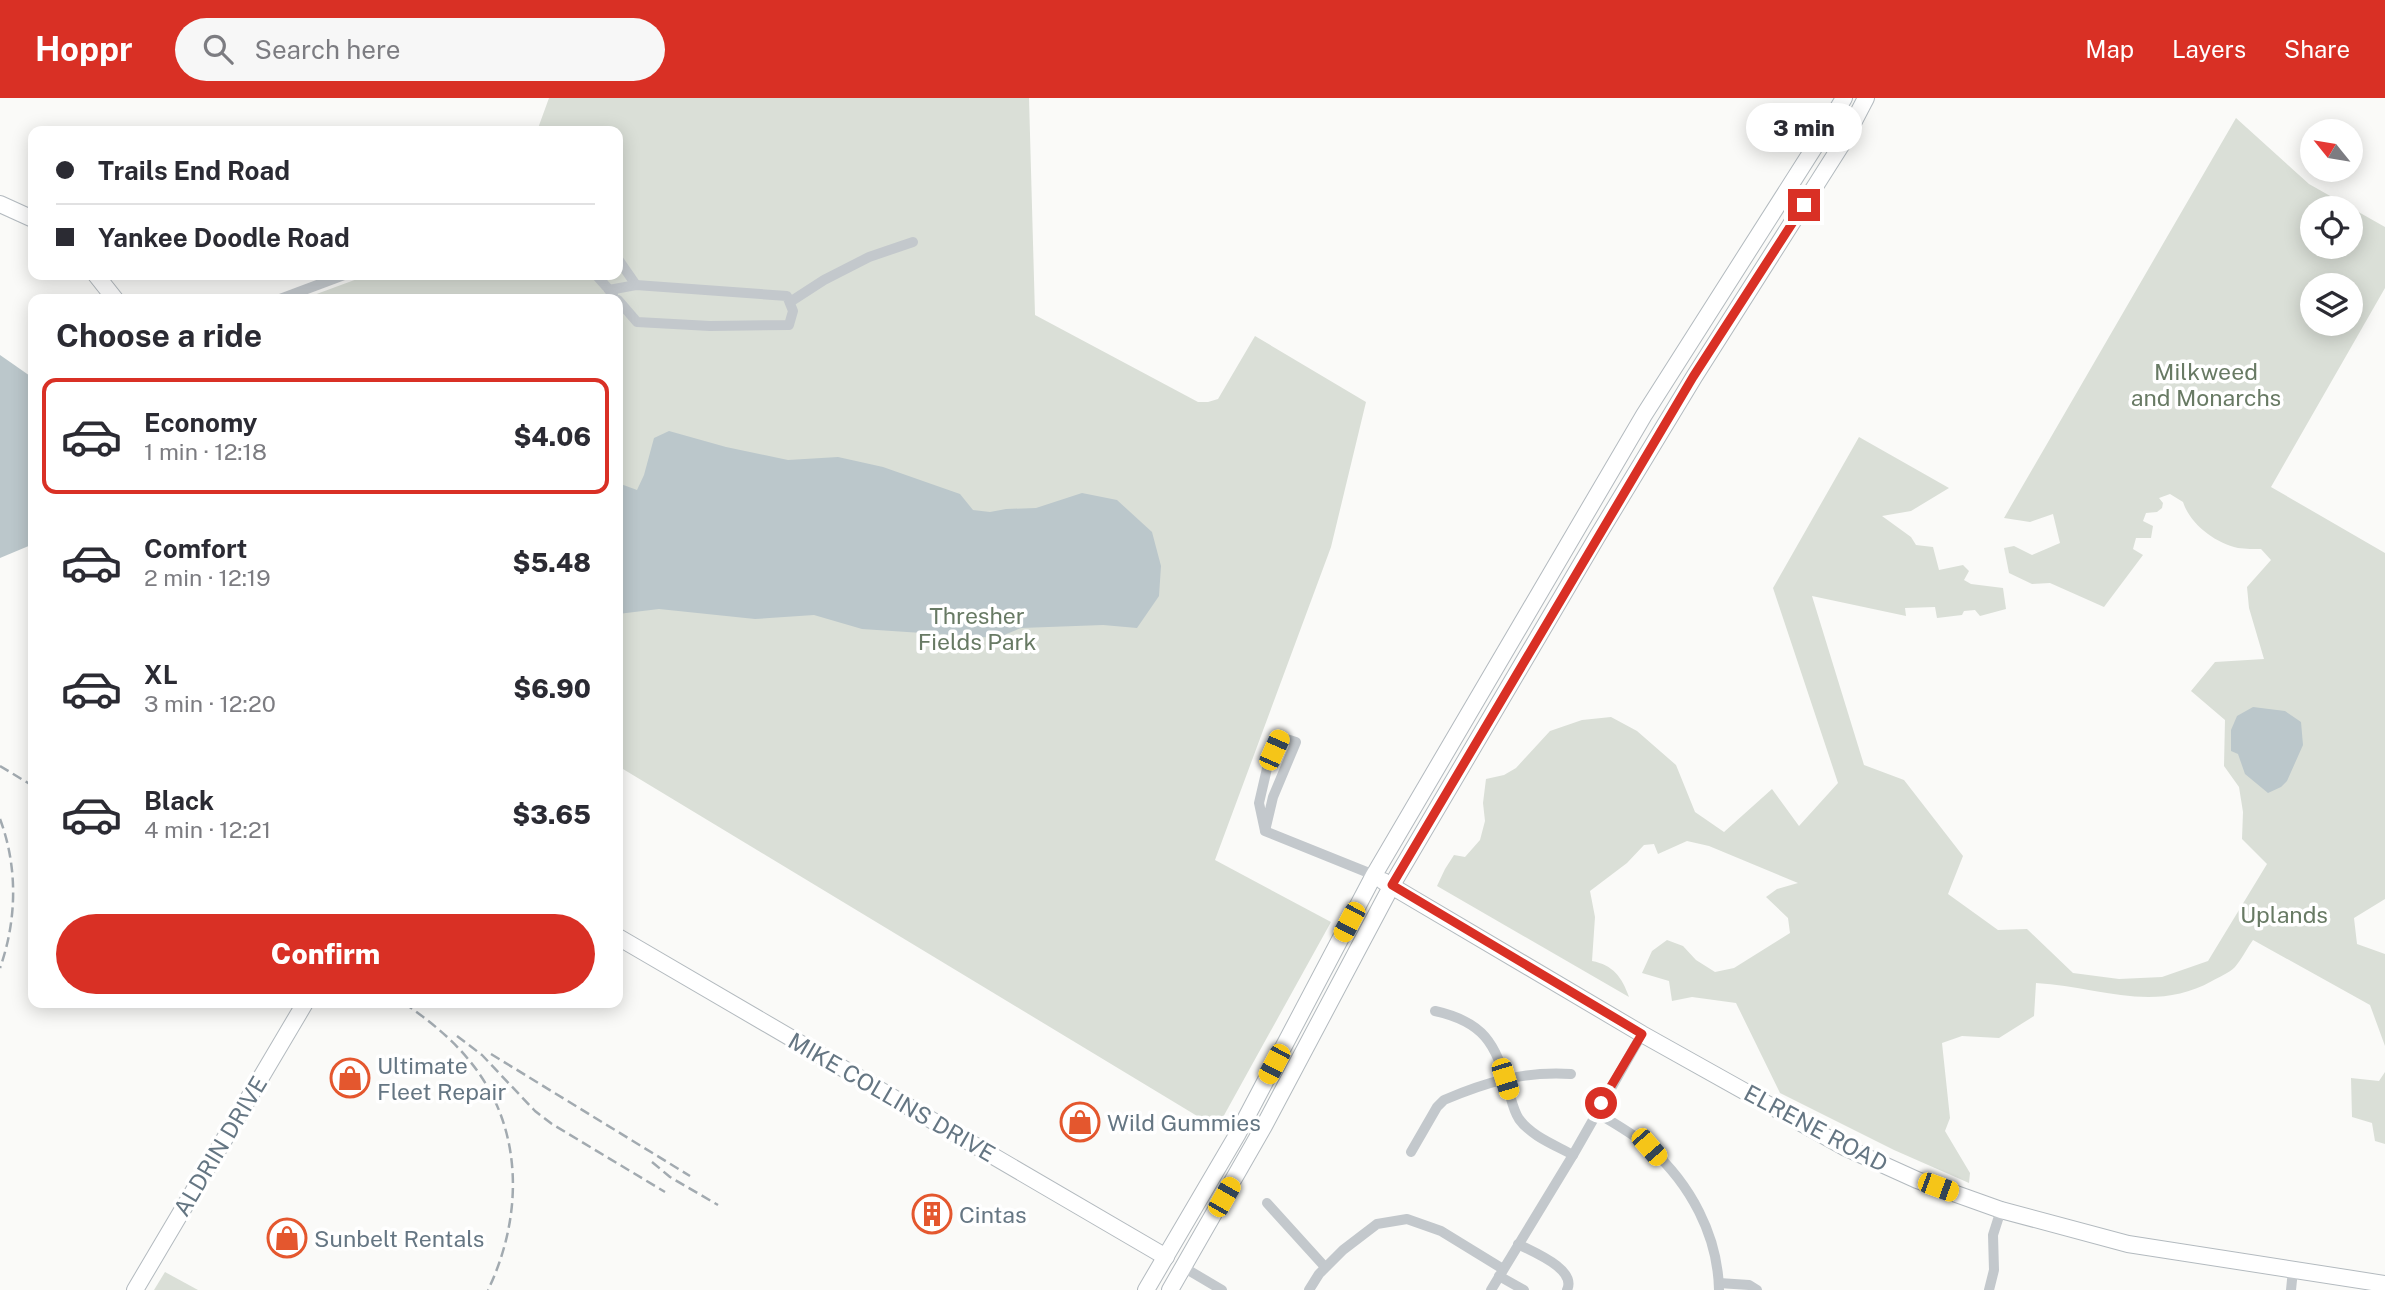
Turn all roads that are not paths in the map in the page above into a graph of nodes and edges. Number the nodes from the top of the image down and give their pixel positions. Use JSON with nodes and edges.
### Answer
{"nodes":[{"id":1,"x":1844,"y":98,"type":"edge"},
{"id":2,"x":1866,"y":98,"type":"edge"},
{"id":3,"x":1819,"y":141,"type":"junction"},
{"id":4,"x":0,"y":204,"type":"edge"},
{"id":5,"x":28,"y":217,"type":"edge"},
{"id":6,"x":913,"y":242,"type":"dead end"},
{"id":7,"x":623,"y":266,"type":"edge"},
{"id":8,"x":100,"y":280,"type":"edge"},
{"id":9,"x":331,"y":280,"type":"edge"},
{"id":10,"x":600,"y":280,"type":"edge"},
{"id":11,"x":636,"y":285,"type":"junction"},
{"id":12,"x":609,"y":290,"type":"junction"},
{"id":13,"x":111,"y":294,"type":"edge"},
{"id":14,"x":293,"y":294,"type":"edge"},
{"id":15,"x":613,"y":294,"type":"edge"},
{"id":16,"x":790,"y":302,"type":"junction"},
{"id":17,"x":623,"y":305,"type":"edge"},
{"id":18,"x":1739,"y":307,"type":"junction"},
{"id":19,"x":1710,"y":312,"type":"junction"},
{"id":20,"x":1634,"y":476,"type":"junction"},
{"id":21,"x":1265,"y":831,"type":"junction"},
{"id":22,"x":1374,"y":875,"type":"junction"},
{"id":23,"x":1392,"y":885,"type":"junction"},
{"id":24,"x":623,"y":940,"type":"edge"},
{"id":25,"x":302,"y":1008,"type":"edge"},
{"id":26,"x":1435,"y":1011,"type":"dead end"},
{"id":27,"x":1642,"y":1034,"type":"junction"},
{"id":28,"x":1571,"y":1074,"type":"dead end"},
{"id":29,"x":1505,"y":1079,"type":"junction"},
{"id":30,"x":1596,"y":1112,"type":"junction"},
{"id":31,"x":1237,"y":1135,"type":"junction"},
{"id":32,"x":1411,"y":1152,"type":"dead end"},
{"id":33,"x":1573,"y":1155,"type":"junction"},
{"id":34,"x":1267,"y":1203,"type":"dead end"},
{"id":35,"x":2001,"y":1210,"type":"junction"},
{"id":36,"x":1518,"y":1244,"type":"junction"},
{"id":37,"x":1166,"y":1257,"type":"junction"},
{"id":38,"x":1183,"y":1267,"type":"junction"},
{"id":39,"x":1325,"y":1267,"type":"junction"},
{"id":40,"x":2293,"y":1270,"type":"junction"},
{"id":41,"x":1501,"y":1273,"type":"junction"},
{"id":42,"x":2385,"y":1284,"type":"edge"},
{"id":43,"x":1719,"y":1287,"type":"edge"},
{"id":44,"x":135,"y":1290,"type":"edge"},
{"id":45,"x":1146,"y":1290,"type":"edge"},
{"id":46,"x":1160,"y":1290,"type":"edge"},
{"id":47,"x":1170,"y":1290,"type":"edge"},
{"id":48,"x":1223,"y":1290,"type":"edge"},
{"id":49,"x":1309,"y":1290,"type":"edge"},
{"id":50,"x":1491,"y":1290,"type":"edge"},
{"id":51,"x":1524,"y":1290,"type":"edge"},
{"id":52,"x":1567,"y":1290,"type":"edge"},
{"id":53,"x":1757,"y":1290,"type":"edge"},
{"id":54,"x":1989,"y":1290,"type":"edge"},
{"id":55,"x":2291,"y":1290,"type":"edge"}],
"edges":[{"from":1,"to":3,"type":"main road"},
{"from":2,"to":18,"type":"main road"},
{"from":3,"to":18,"type":"main road"},
{"from":3,"to":19,"type":"main road"},
{"from":4,"to":5,"type":"main road"},
{"from":6,"to":16,"type":"street"},
{"from":7,"to":11,"type":"street"},
{"from":8,"to":13,"type":"main road"},
{"from":9,"to":14,"type":"street"},
{"from":10,"to":12,"type":"street"},
{"from":11,"to":12,"type":"street"},
{"from":11,"to":16,"type":"street"},
{"from":12,"to":15,"type":"street"},
{"from":16,"to":17,"type":"street"},
{"from":18,"to":20,"type":"main road"},
{"from":19,"to":20,"type":"main road"},
{"from":19,"to":22,"type":"main road"},
{"from":20,"to":23,"type":"main road"},
{"from":21,"to":21,"type":"street"},
{"from":21,"to":22,"type":"street"},
{"from":22,"to":23,"type":"main road","name":"ELRENE ROAD"},
{"from":22,"to":31,"type":"main road"},
{"from":23,"to":27,"type":"main road","name":"ELRENE ROAD"},
{"from":23,"to":38,"type":"main road"},
{"from":24,"to":37,"type":"main road","name":"MIKE COLLINS DRIVE"},
{"from":25,"to":44,"type":"main road","name":"ALDRIN DRIVE"},
{"from":26,"to":29,"type":"street"},
{"from":27,"to":30,"type":"street"},
{"from":27,"to":35,"type":"main road","name":"ELRENE ROAD"},
{"from":28,"to":29,"type":"street"},
{"from":29,"to":32,"type":"street"},
{"from":29,"to":33,"type":"street"},
{"from":30,"to":33,"type":"street"},
{"from":30,"to":43,"type":"street"},
{"from":31,"to":37,"type":"main road"},
{"from":31,"to":38,"type":"main road"},
{"from":33,"to":36,"type":"street"},
{"from":34,"to":39,"type":"street"},
{"from":35,"to":40,"type":"main road","name":"ELRENE ROAD"},
{"from":35,"to":54,"type":"street"},
{"from":36,"to":41,"type":"street"},
{"from":36,"to":52,"type":"street"},
{"from":37,"to":45,"type":"main road"},
{"from":37,"to":46,"type":"main road"},
{"from":38,"to":47,"type":"main road"},
{"from":38,"to":48,"type":"street"},
{"from":39,"to":41,"type":"street"},
{"from":39,"to":49,"type":"street"},
{"from":40,"to":42,"type":"main road","name":"ELRENE ROAD"},
{"from":40,"to":55,"type":"street"},
{"from":41,"to":50,"type":"street"},
{"from":41,"to":51,"type":"street"},
{"from":43,"to":53,"type":"street"}]}
